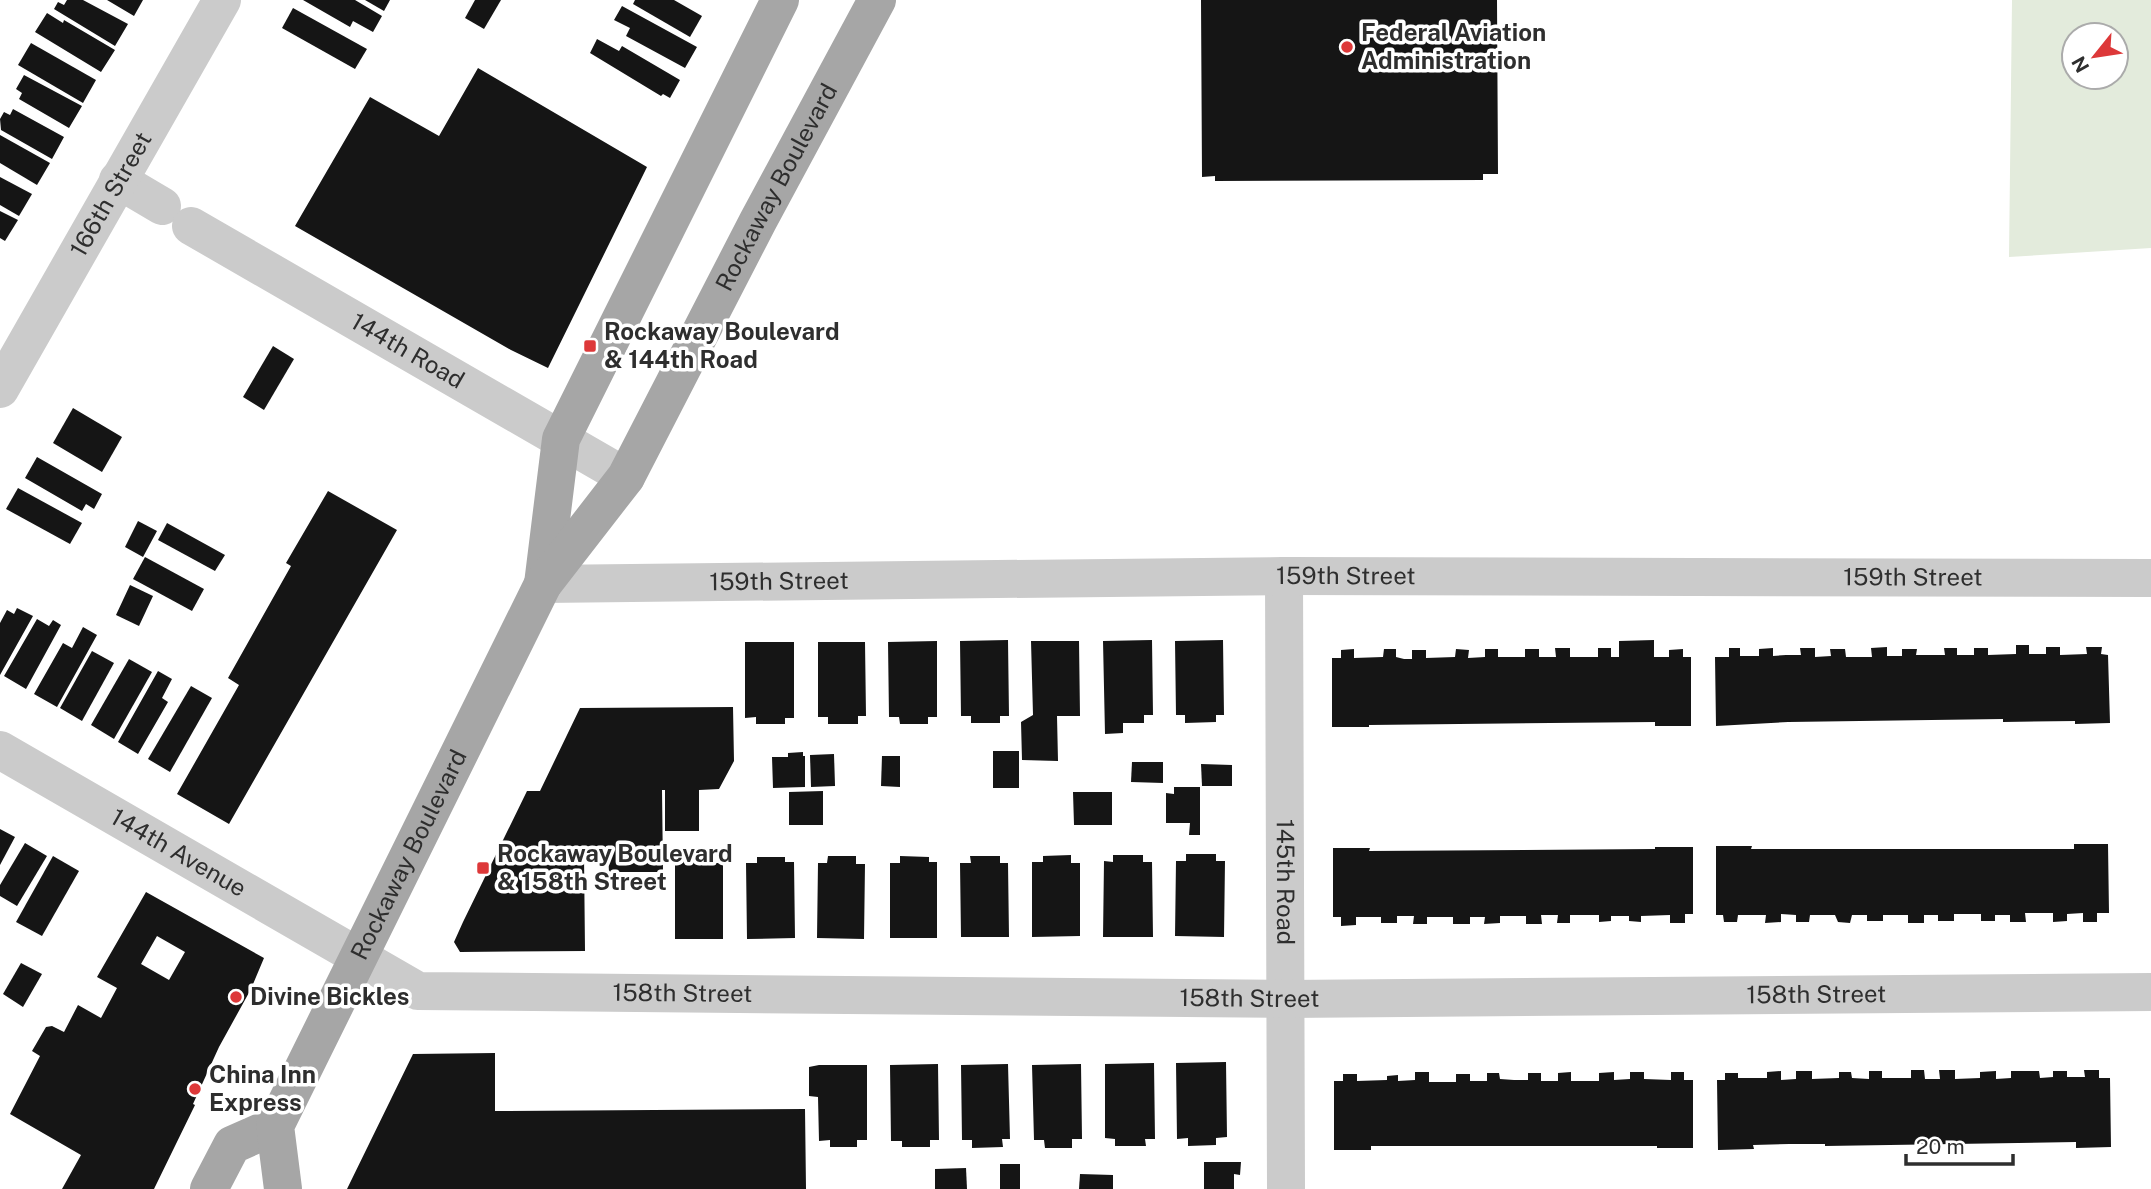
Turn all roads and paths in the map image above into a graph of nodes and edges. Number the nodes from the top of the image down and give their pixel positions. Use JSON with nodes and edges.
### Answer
{"nodes":[{"id":1,"x":222,"y":0,"type":"edge"},
{"id":2,"x":780,"y":0,"type":"edge"},
{"id":3,"x":876,"y":0,"type":"edge"},
{"id":4,"x":118,"y":180,"type":"junction"},
{"id":5,"x":0,"y":389,"type":"edge"},
{"id":6,"x":561,"y":439,"type":"junction"},
{"id":7,"x":626,"y":477,"type":"junction"},
{"id":8,"x":1284,"y":576,"type":"junction"},
{"id":9,"x":2151,"y":578,"type":"edge"},
{"id":10,"x":543,"y":584,"type":"junction"},
{"id":11,"x":0,"y":750,"type":"edge"},
{"id":12,"x":359,"y":955,"type":"junction"},
{"id":13,"x":2151,"y":992,"type":"edge"},
{"id":14,"x":1286,"y":999,"type":"junction"},
{"id":15,"x":275,"y":1126,"type":"junction"},
{"id":16,"x":209,"y":1189,"type":"edge"},
{"id":17,"x":284,"y":1189,"type":"edge"},
{"id":18,"x":1286,"y":1189,"type":"edge"}],
"edges":[{"from":1,"to":4,"type":"street","name":"166th Street"},
{"from":2,"to":6,"type":"main road","name":"Rockaway Boulevard"},
{"from":3,"to":7,"type":"main road","name":"Rockaway Boulevard"},
{"from":4,"to":5,"type":"street","name":"166th Street"},
{"from":4,"to":6,"type":"street","name":"144th Road"},
{"from":6,"to":7,"type":"street","name":"144th Road"},
{"from":6,"to":10,"type":"main road","name":"Rockaway Boulevard"},
{"from":7,"to":10,"type":"main road","name":"Rockaway Boulevard"},
{"from":8,"to":9,"type":"street","name":"159th Street"},
{"from":8,"to":10,"type":"street","name":"159th Street"},
{"from":8,"to":14,"type":"street","name":"145th Road"},
{"from":10,"to":12,"type":"main road","name":"Rockaway Boulevard"},
{"from":11,"to":12,"type":"street","name":"144th Avenue"},
{"from":12,"to":14,"type":"street","name":"158th Street"},
{"from":12,"to":15,"type":"main road","name":"Rockaway Boulevard"},
{"from":13,"to":14,"type":"street","name":"158th Street"},
{"from":14,"to":18,"type":"street","name":"145th Road"},
{"from":15,"to":16,"type":"main road"},
{"from":15,"to":17,"type":"main road"}]}
